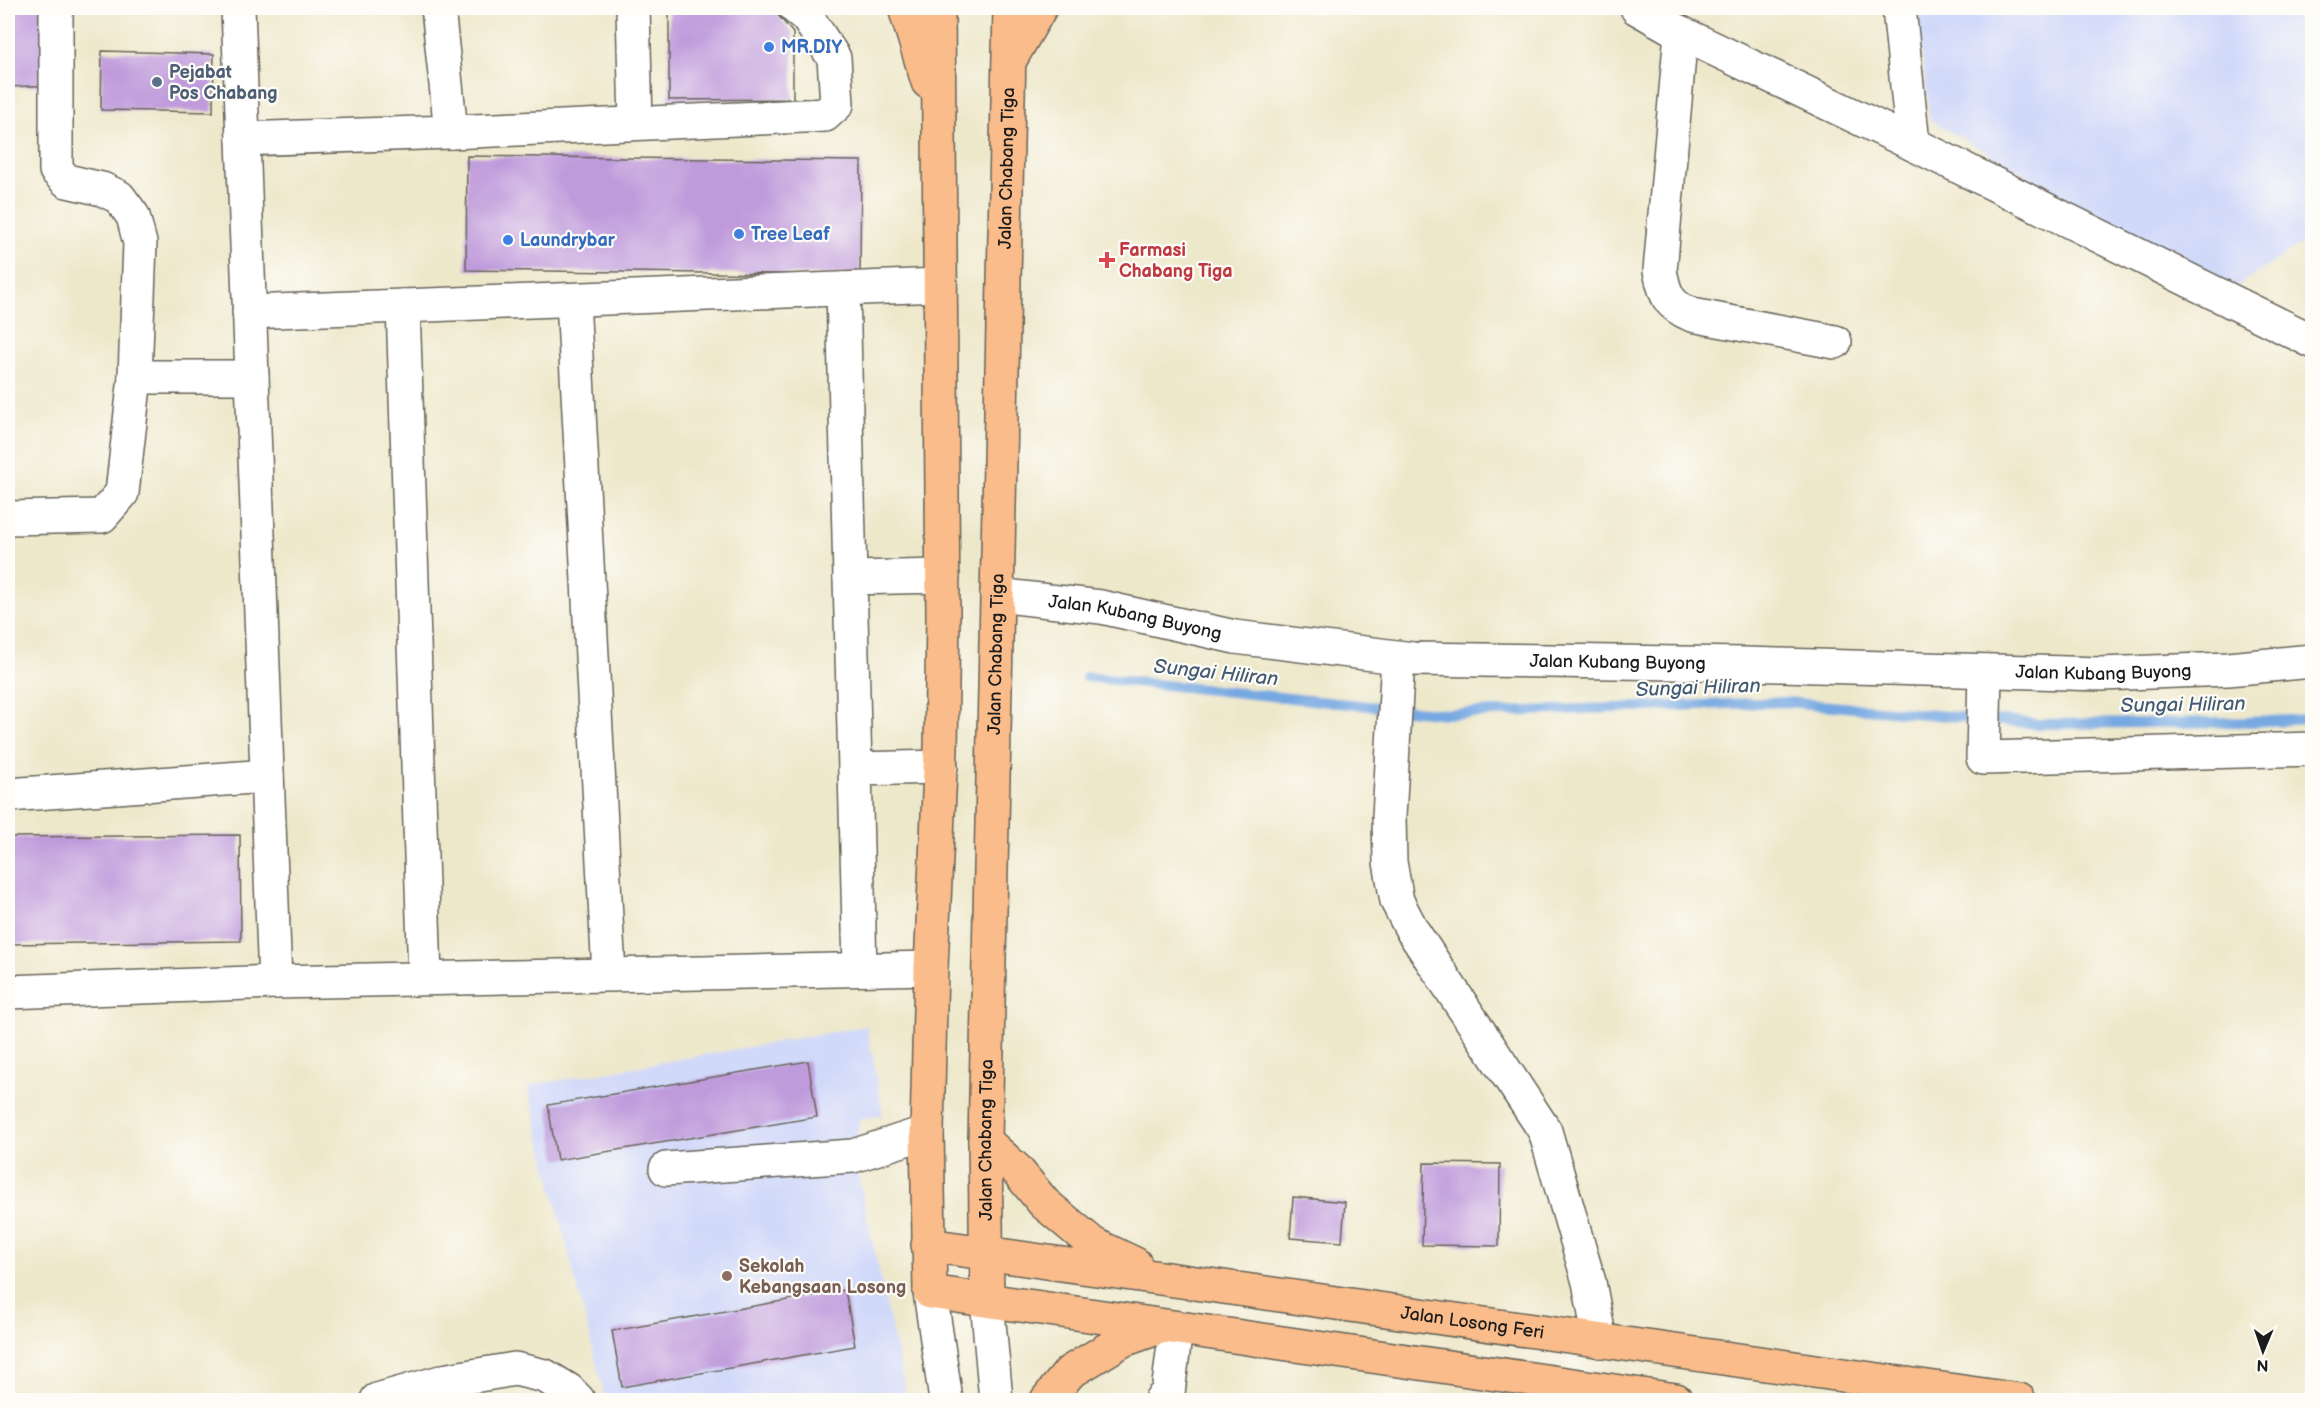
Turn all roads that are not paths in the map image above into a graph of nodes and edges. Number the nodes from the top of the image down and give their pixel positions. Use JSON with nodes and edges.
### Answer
{"nodes":[{"id":1,"x":56,"y":8,"type":"edge"},
{"id":2,"x":238,"y":8,"type":"edge"},
{"id":3,"x":438,"y":8,"type":"edge"},
{"id":4,"x":633,"y":8,"type":"edge"},
{"id":5,"x":796,"y":8,"type":"edge"},
{"id":6,"x":905,"y":8,"type":"edge"},
{"id":7,"x":938,"y":8,"type":"edge"},
{"id":8,"x":1010,"y":8,"type":"edge"},
{"id":9,"x":1040,"y":8,"type":"edge"},
{"id":10,"x":1637,"y":8,"type":"edge"},
{"id":11,"x":1899,"y":8,"type":"edge"},
{"id":12,"x":1681,"y":33,"type":"junction"},
{"id":13,"x":1009,"y":62,"type":"junction"},
{"id":14,"x":938,"y":116,"type":"junction"},
{"id":15,"x":636,"y":123,"type":"junction"},
{"id":16,"x":451,"y":132,"type":"junction"},
{"id":17,"x":243,"y":139,"type":"junction"},
{"id":18,"x":1913,"y":144,"type":"junction"},
{"id":19,"x":940,"y":285,"type":"junction"},
{"id":20,"x":843,"y":290,"type":"junction"},
{"id":21,"x":573,"y":300,"type":"junction"},
{"id":22,"x":403,"y":306,"type":"junction"},
{"id":23,"x":249,"y":312,"type":"junction"},
{"id":24,"x":2313,"y":341,"type":"edge"},
{"id":25,"x":1835,"y":342,"type":"dead end"},
{"id":26,"x":252,"y":377,"type":"junction"},
{"id":27,"x":135,"y":378,"type":"junction"},
{"id":28,"x":8,"y":518,"type":"edge"},
{"id":29,"x":943,"y":576,"type":"junction"},
{"id":30,"x":850,"y":578,"type":"junction"},
{"id":31,"x":997,"y":608,"type":"junction"},
{"id":32,"x":1398,"y":658,"type":"junction"},
{"id":33,"x":2313,"y":661,"type":"edge"},
{"id":34,"x":1985,"y":671,"type":"junction"},
{"id":35,"x":2313,"y":748,"type":"edge"},
{"id":36,"x":941,"y":758,"type":"junction"},
{"id":37,"x":855,"y":769,"type":"junction"},
{"id":38,"x":267,"y":776,"type":"junction"},
{"id":39,"x":8,"y":795,"type":"edge"},
{"id":40,"x":931,"y":968,"type":"junction"},
{"id":41,"x":860,"y":969,"type":"junction"},
{"id":42,"x":609,"y":974,"type":"junction"},
{"id":43,"x":425,"y":978,"type":"junction"},
{"id":44,"x":275,"y":982,"type":"junction"},
{"id":45,"x":8,"y":992,"type":"edge"},
{"id":46,"x":927,"y":1132,"type":"junction"},
{"id":47,"x":985,"y":1141,"type":"junction"},
{"id":48,"x":666,"y":1169,"type":"dead end"},
{"id":49,"x":928,"y":1245,"type":"junction"},
{"id":50,"x":988,"y":1253,"type":"junction"},
{"id":51,"x":1166,"y":1279,"type":"junction"},
{"id":52,"x":930,"y":1292,"type":"junction"},
{"id":53,"x":987,"y":1300,"type":"junction"},
{"id":54,"x":1170,"y":1327,"type":"junction"},
{"id":55,"x":1600,"y":1341,"type":"junction"},
{"id":56,"x":1606,"y":1395,"type":"edge"},
{"id":57,"x":377,"y":1401,"type":"edge"},
{"id":58,"x":578,"y":1401,"type":"edge"},
{"id":59,"x":946,"y":1401,"type":"edge"},
{"id":60,"x":996,"y":1401,"type":"edge"},
{"id":61,"x":1047,"y":1401,"type":"edge"},
{"id":62,"x":1161,"y":1401,"type":"edge"},
{"id":63,"x":1676,"y":1401,"type":"edge"},
{"id":64,"x":2019,"y":1401,"type":"edge"}],
"edges":[{"from":1,"to":27,"type":"street"},
{"from":2,"to":17,"type":"street"},
{"from":3,"to":16,"type":"street"},
{"from":4,"to":15,"type":"street"},
{"from":5,"to":15,"type":"street"},
{"from":6,"to":14,"type":"main road"},
{"from":7,"to":14,"type":"main road"},
{"from":8,"to":13,"type":"main road","name":"Jalan Chabang Tiga"},
{"from":9,"to":13,"type":"main road"},
{"from":10,"to":12,"type":"street"},
{"from":11,"to":18,"type":"street"},
{"from":12,"to":18,"type":"street"},
{"from":12,"to":25,"type":"street"},
{"from":13,"to":31,"type":"main road","name":"Jalan Chabang Tiga"},
{"from":14,"to":19,"type":"main road"},
{"from":15,"to":16,"type":"street"},
{"from":16,"to":17,"type":"street"},
{"from":17,"to":23,"type":"street"},
{"from":18,"to":24,"type":"street"},
{"from":19,"to":20,"type":"street"},
{"from":19,"to":29,"type":"main road"},
{"from":20,"to":21,"type":"street"},
{"from":20,"to":30,"type":"street"},
{"from":21,"to":22,"type":"street"},
{"from":21,"to":42,"type":"street"},
{"from":22,"to":23,"type":"street"},
{"from":22,"to":43,"type":"street"},
{"from":23,"to":26,"type":"street"},
{"from":26,"to":27,"type":"street"},
{"from":26,"to":38,"type":"street"},
{"from":27,"to":28,"type":"street"},
{"from":29,"to":30,"type":"street"},
{"from":29,"to":36,"type":"main road"},
{"from":30,"to":37,"type":"street"},
{"from":31,"to":32,"type":"street","name":"Jalan Kubang Buyong"},
{"from":31,"to":47,"type":"main road","name":"Jalan Chabang Tiga"},
{"from":32,"to":34,"type":"street","name":"Jalan Kubang Buyong"},
{"from":32,"to":55,"type":"street"},
{"from":33,"to":34,"type":"street","name":"Jalan Kubang Buyong"},
{"from":34,"to":35,"type":"street"},
{"from":36,"to":37,"type":"street"},
{"from":36,"to":40,"type":"main road"},
{"from":37,"to":41,"type":"street"},
{"from":38,"to":39,"type":"street"},
{"from":38,"to":44,"type":"street"},
{"from":40,"to":41,"type":"street"},
{"from":40,"to":46,"type":"main road"},
{"from":41,"to":42,"type":"street"},
{"from":42,"to":43,"type":"street"},
{"from":43,"to":44,"type":"street"},
{"from":44,"to":45,"type":"street"},
{"from":46,"to":48,"type":"street"},
{"from":46,"to":49,"type":"main road"},
{"from":47,"to":50,"type":"main road","name":"Jalan Chabang Tiga"},
{"from":47,"to":51,"type":"main road"},
{"from":49,"to":50,"type":"main road","name":"Jalan Losong Feri"},
{"from":49,"to":52,"type":"main road"},
{"from":50,"to":51,"type":"main road","name":"Jalan Losong Feri"},
{"from":50,"to":53,"type":"main road","name":"Jalan Chabang Tiga"},
{"from":51,"to":55,"type":"main road","name":"Jalan Losong Feri"},
{"from":52,"to":53,"type":"main road"},
{"from":52,"to":59,"type":"street"},
{"from":53,"to":54,"type":"main road"},
{"from":53,"to":60,"type":"street"},
{"from":54,"to":56,"type":"main road"},
{"from":54,"to":61,"type":"main road"},
{"from":54,"to":62,"type":"street"},
{"from":55,"to":64,"type":"main road","name":"Jalan Losong Feri"},
{"from":56,"to":63,"type":"main road"},
{"from":57,"to":58,"type":"street"}]}
